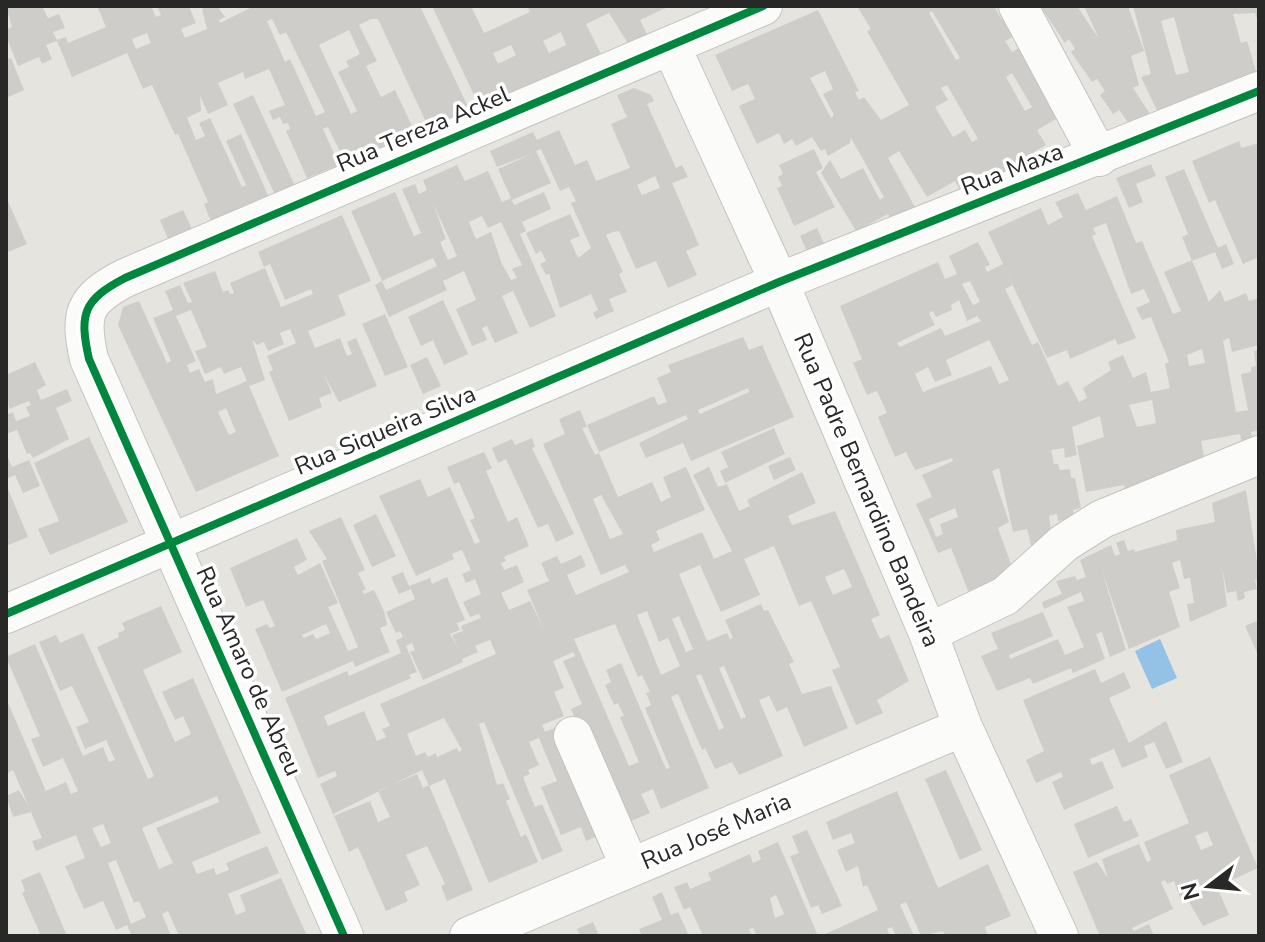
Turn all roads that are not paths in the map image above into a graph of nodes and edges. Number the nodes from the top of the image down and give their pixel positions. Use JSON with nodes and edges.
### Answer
{"nodes":[{"id":1,"x":763,"y":6,"type":"edge"},
{"id":2,"x":1018,"y":6,"type":"edge"},
{"id":3,"x":671,"y":46,"type":"junction"},
{"id":4,"x":1259,"y":91,"type":"edge"},
{"id":5,"x":1099,"y":157,"type":"junction"},
{"id":6,"x":779,"y":282,"type":"junction"},
{"id":7,"x":100,"y":291,"type":"joint"},
{"id":8,"x":1259,"y":455,"type":"edge"},
{"id":9,"x":171,"y":543,"type":"junction"},
{"id":10,"x":6,"y":614,"type":"edge"},
{"id":11,"x":928,"y":633,"type":"junction"},
{"id":12,"x":963,"y":727,"type":"junction"},
{"id":13,"x":573,"y":736,"type":"dead end"},
{"id":14,"x":630,"y":867,"type":"junction"},
{"id":15,"x":344,"y":936,"type":"edge"},
{"id":16,"x":469,"y":936,"type":"edge"},
{"id":17,"x":1059,"y":936,"type":"edge"}],
"edges":[{"from":1,"to":3,"type":"street","name":"Rua Tereza Ackel"},
{"from":2,"to":5,"type":"street"},
{"from":3,"to":6,"type":"street","name":"Rua Padre Bernardino Bandeira"},
{"from":3,"to":7,"type":"street","name":"Rua Tereza Ackel"},
{"from":4,"to":5,"type":"street","name":"Rua Maxa"},
{"from":5,"to":6,"type":"street","name":"Rua Maxa"},
{"from":6,"to":9,"type":"street","name":"Rua Siqueira Silva"},
{"from":6,"to":11,"type":"street","name":"Rua Padre Bernardino Bandeira"},
{"from":7,"to":9,"type":"street","name":"Rua Amaro de Abreu"},
{"from":8,"to":11,"type":"street"},
{"from":9,"to":10,"type":"street","name":"Rua Siqueira Silva"},
{"from":9,"to":15,"type":"street","name":"Rua Amaro de Abreu"},
{"from":11,"to":12,"type":"street","name":"Rua Padre Bernardino Bandeira"},
{"from":12,"to":14,"type":"street","name":"Rua José Maria"},
{"from":12,"to":17,"type":"street","name":"Rua Padre Bernardino Bandeira"},
{"from":13,"to":14,"type":"street"},
{"from":14,"to":16,"type":"street","name":"Rua José Maria"}]}
